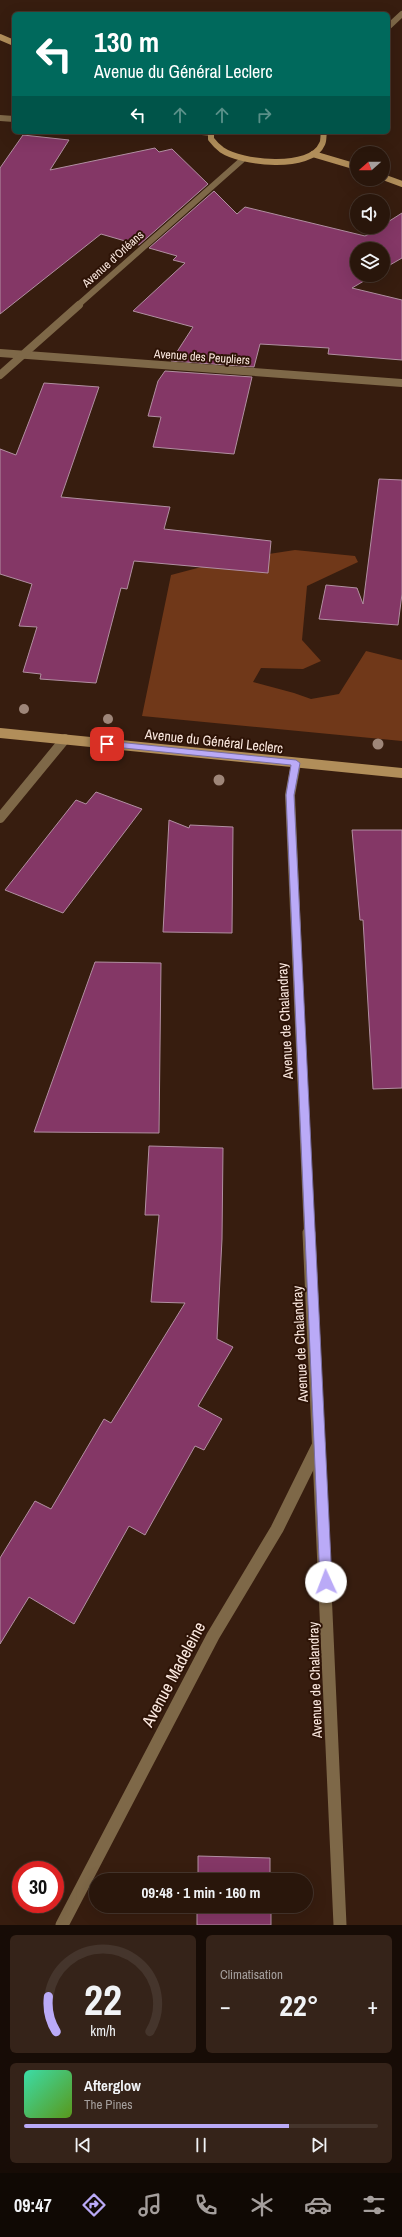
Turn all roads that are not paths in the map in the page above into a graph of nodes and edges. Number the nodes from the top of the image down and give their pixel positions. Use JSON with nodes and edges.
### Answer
{"nodes":[{"id":1,"x":402,"y":14,"type":"edge"},
{"id":2,"x":390,"y":25,"type":"edge"},
{"id":3,"x":0,"y":38,"type":"edge"},
{"id":4,"x":12,"y":42,"type":"edge"},
{"id":5,"x":0,"y":118,"type":"edge"},
{"id":6,"x":12,"y":119,"type":"edge"},
{"id":7,"x":211,"y":134,"type":"edge"},
{"id":8,"x":324,"y":134,"type":"edge"},
{"id":9,"x":313,"y":154,"type":"junction"},
{"id":10,"x":242,"y":160,"type":"junction"},
{"id":11,"x":350,"y":165,"type":"edge"},
{"id":12,"x":390,"y":180,"type":"edge"},
{"id":13,"x":402,"y":184,"type":"edge"},
{"id":14,"x":0,"y":353,"type":"edge"},
{"id":15,"x":23,"y":354,"type":"junction"},
{"id":16,"x":0,"y":375,"type":"edge"},
{"id":17,"x":402,"y":383,"type":"edge"},
{"id":18,"x":0,"y":734,"type":"edge"},
{"id":19,"x":65,"y":739,"type":"junction"},
{"id":20,"x":296,"y":763,"type":"junction"},
{"id":21,"x":402,"y":773,"type":"edge"},
{"id":22,"x":0,"y":818,"type":"edge"},
{"id":23,"x":320,"y":1442,"type":"junction"},
{"id":24,"x":62,"y":1925,"type":"edge"},
{"id":25,"x":340,"y":1925,"type":"edge"}],
"edges":[{"from":1,"to":2,"type":"street"},
{"from":3,"to":4,"type":"street"},
{"from":5,"to":6,"type":"street"},
{"from":7,"to":10,"type":"street"},
{"from":8,"to":9,"type":"street"},
{"from":9,"to":10,"type":"street"},
{"from":9,"to":11,"type":"street"},
{"from":10,"to":15,"type":"street","name":"Avenue d'Orléans"},
{"from":12,"to":13,"type":"street"},
{"from":14,"to":15,"type":"street","name":"Avenue des Peupliers"},
{"from":15,"to":16,"type":"street","name":"Avenue d'Orléans"},
{"from":15,"to":17,"type":"street","name":"Avenue des Peupliers"},
{"from":18,"to":19,"type":"street","name":"Avenue du Général Leclerc"},
{"from":19,"to":20,"type":"street","name":"Avenue du Général Leclerc"},
{"from":19,"to":22,"type":"street"},
{"from":20,"to":21,"type":"street","name":"Avenue du Général Leclerc"},
{"from":20,"to":23,"type":"street","name":"Avenue de Chalandray"},
{"from":23,"to":24,"type":"street","name":"Avenue Madeleine"},
{"from":23,"to":25,"type":"street","name":"Avenue de Chalandray"}]}
